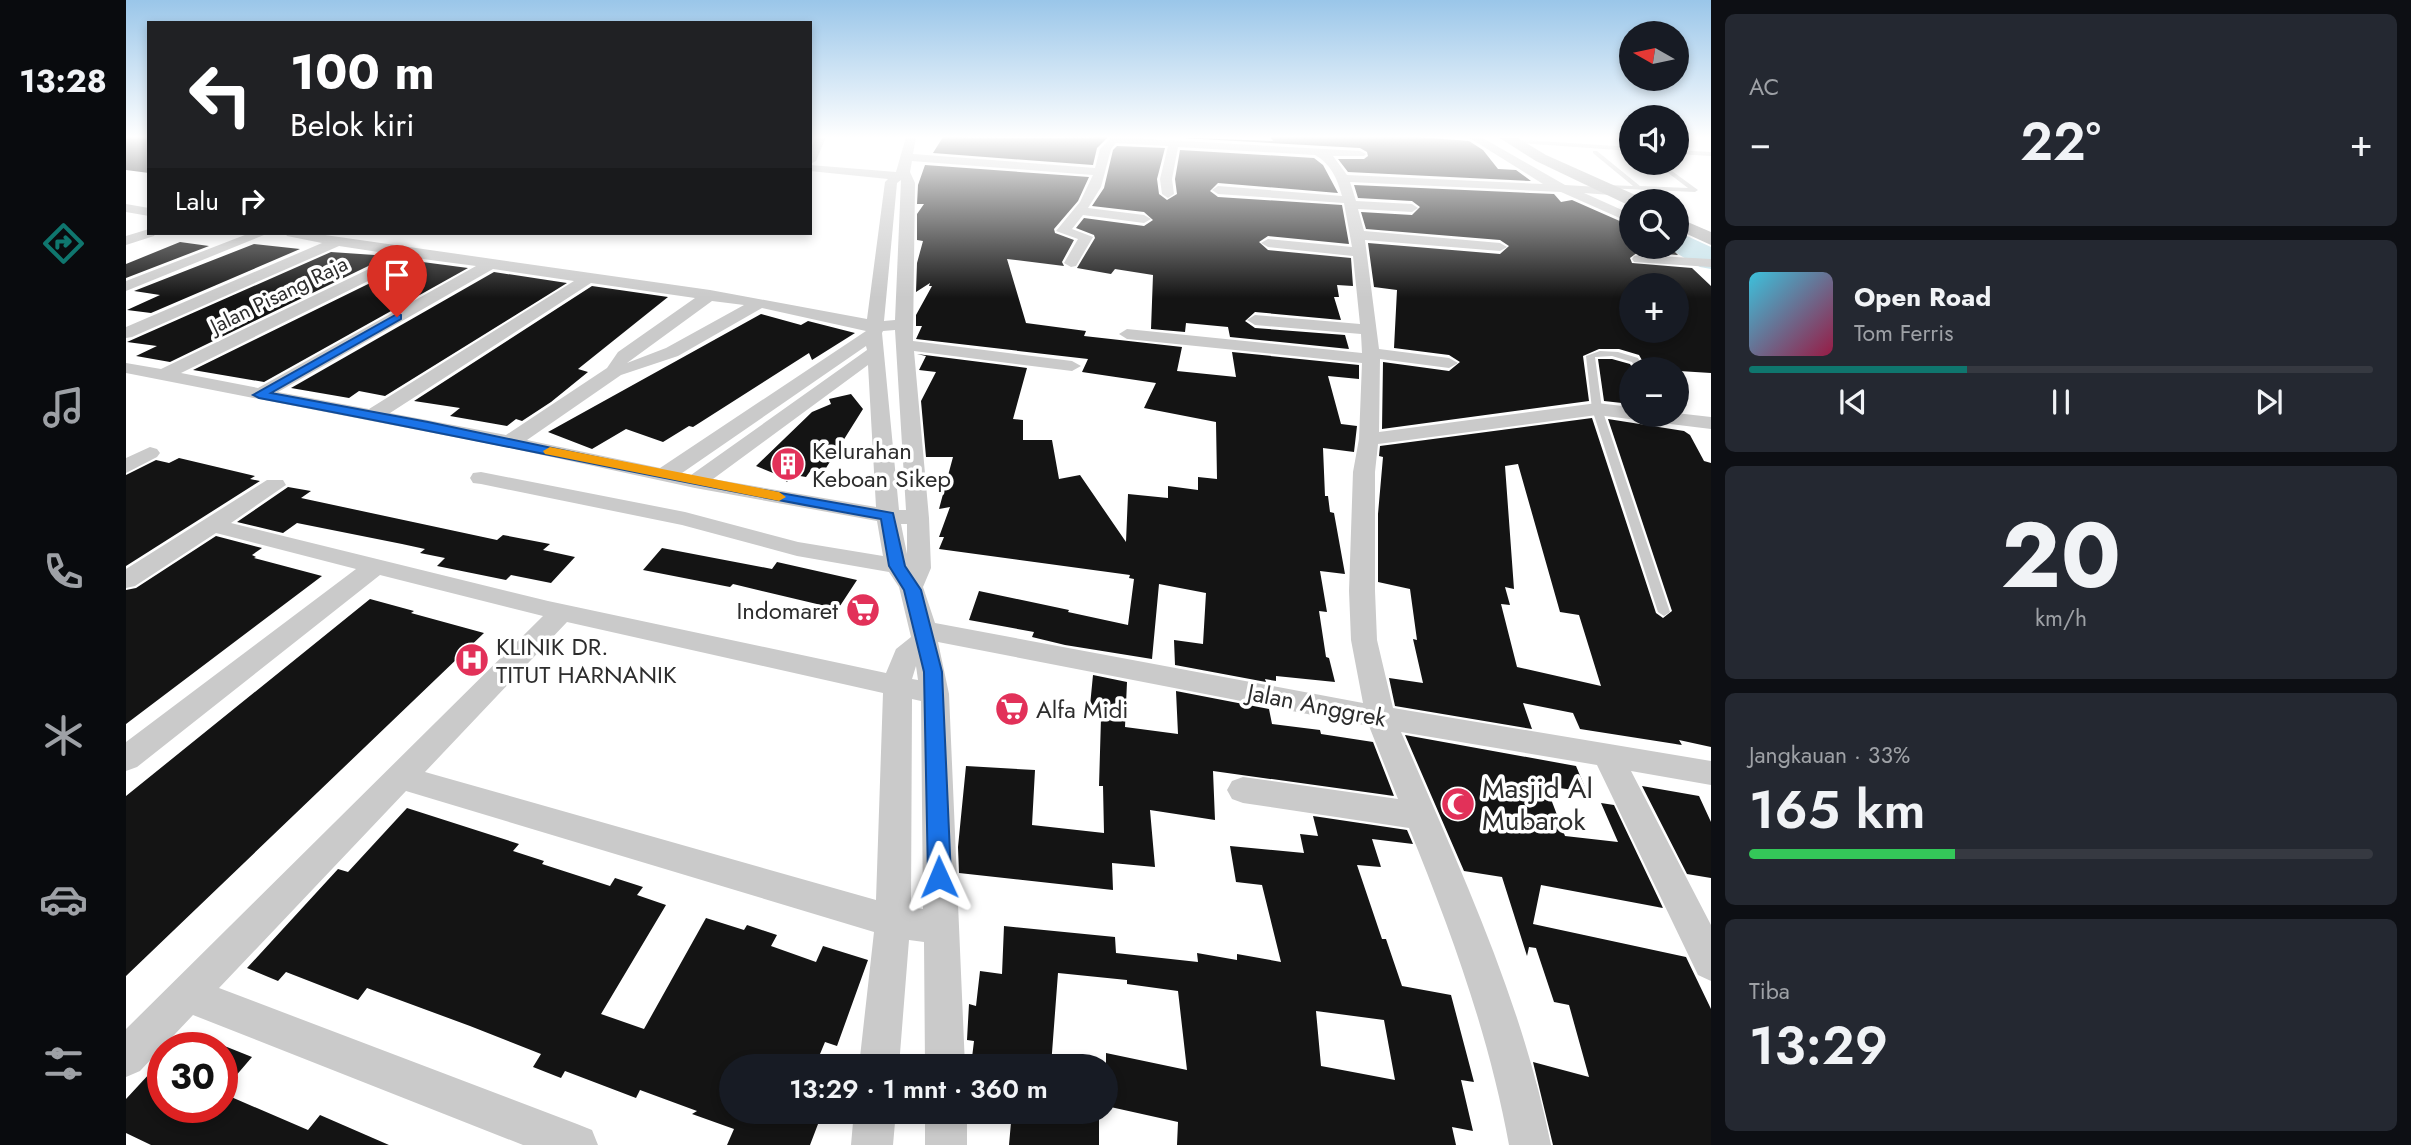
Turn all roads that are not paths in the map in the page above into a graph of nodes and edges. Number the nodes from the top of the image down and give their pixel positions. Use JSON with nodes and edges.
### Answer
{"nodes":[{"id":1,"x":890,"y":190,"type":"edge"},
{"id":2,"x":904,"y":190,"type":"edge"},
{"id":3,"x":1091,"y":190,"type":"edge"},
{"id":4,"x":1168,"y":190,"type":"edge"},
{"id":5,"x":1232,"y":190,"type":"edge"},
{"id":6,"x":1346,"y":190,"type":"edge"},
{"id":7,"x":1391,"y":190,"type":"edge"},
{"id":8,"x":1472,"y":190,"type":"edge"},
{"id":9,"x":1562,"y":190,"type":"edge"},
{"id":10,"x":1589,"y":190,"type":"edge"},
{"id":11,"x":1570,"y":191,"type":"junction"},
{"id":12,"x":1168,"y":194,"type":"dead end"},
{"id":13,"x":1348,"y":194,"type":"junction"},
{"id":14,"x":1478,"y":201,"type":"dead end"},
{"id":15,"x":1560,"y":204,"type":"dead end"},
{"id":16,"x":126,"y":208,"type":"edge"},
{"id":17,"x":1412,"y":208,"type":"dead end"},
{"id":18,"x":1081,"y":211,"type":"junction"},
{"id":19,"x":147,"y":212,"type":"edge"},
{"id":20,"x":1619,"y":213,"type":"edge"},
{"id":21,"x":1144,"y":219,"type":"dead end"},
{"id":22,"x":1689,"y":228,"type":"edge"},
{"id":23,"x":147,"y":234,"type":"edge"},
{"id":24,"x":257,"y":235,"type":"edge"},
{"id":25,"x":302,"y":235,"type":"edge"},
{"id":26,"x":1711,"y":239,"type":"edge"},
{"id":27,"x":126,"y":241,"type":"edge"},
{"id":28,"x":337,"y":242,"type":"junction"},
{"id":29,"x":1268,"y":243,"type":"dead end"},
{"id":30,"x":1359,"y":244,"type":"junction"},
{"id":31,"x":1500,"y":247,"type":"dead end"},
{"id":32,"x":1689,"y":250,"type":"edge"},
{"id":33,"x":413,"y":253,"type":"junction"},
{"id":34,"x":1639,"y":259,"type":"dead end"},
{"id":35,"x":1071,"y":263,"type":"dead end"},
{"id":36,"x":1711,"y":263,"type":"edge"},
{"id":37,"x":492,"y":264,"type":"junction"},
{"id":38,"x":590,"y":277,"type":"junction"},
{"id":39,"x":126,"y":286,"type":"edge"},
{"id":40,"x":710,"y":295,"type":"junction"},
{"id":41,"x":760,"y":303,"type":"junction"},
{"id":42,"x":1255,"y":320,"type":"dead end"},
{"id":43,"x":903,"y":325,"type":"junction"},
{"id":44,"x":126,"y":333,"type":"edge"},
{"id":45,"x":1127,"y":334,"type":"dead end"},
{"id":46,"x":875,"y":337,"type":"junction"},
{"id":47,"x":906,"y":345,"type":"junction"},
{"id":48,"x":1370,"y":347,"type":"junction"},
{"id":49,"x":1621,"y":357,"type":"edge"},
{"id":50,"x":1449,"y":363,"type":"dead end"},
{"id":51,"x":1072,"y":366,"type":"dead end"},
{"id":52,"x":126,"y":368,"type":"edge"},
{"id":53,"x":615,"y":371,"type":"junction"},
{"id":54,"x":163,"y":375,"type":"junction"},
{"id":55,"x":259,"y":395,"type":"junction"},
{"id":56,"x":1597,"y":409,"type":"junction"},
{"id":57,"x":1619,"y":412,"type":"edge"},
{"id":58,"x":373,"y":415,"type":"junction"},
{"id":59,"x":1689,"y":420,"type":"edge"},
{"id":60,"x":1711,"y":423,"type":"edge"},
{"id":61,"x":1369,"y":439,"type":"junction"},
{"id":62,"x":510,"y":442,"type":"junction"},
{"id":63,"x":150,"y":453,"type":"dead end"},
{"id":64,"x":126,"y":467,"type":"edge"},
{"id":65,"x":664,"y":475,"type":"junction"},
{"id":66,"x":481,"y":478,"type":"dead end"},
{"id":67,"x":695,"y":482,"type":"junction"},
{"id":68,"x":275,"y":485,"type":"dead end"},
{"id":69,"x":763,"y":494,"type":"junction"},
{"id":70,"x":888,"y":516,"type":"junction"},
{"id":71,"x":918,"y":517,"type":"junction"},
{"id":72,"x":211,"y":525,"type":"junction"},
{"id":73,"x":737,"y":531,"type":"junction"},
{"id":74,"x":376,"y":566,"type":"junction"},
{"id":75,"x":909,"y":574,"type":"junction"},
{"id":76,"x":126,"y":580,"type":"edge"},
{"id":77,"x":562,"y":612,"type":"junction"},
{"id":78,"x":1664,"y":612,"type":"dead end"},
{"id":79,"x":923,"y":636,"type":"junction"},
{"id":80,"x":898,"y":688,"type":"junction"},
{"id":81,"x":935,"y":694,"type":"junction"},
{"id":82,"x":1380,"y":717,"type":"junction"},
{"id":83,"x":1608,"y":755,"type":"junction"},
{"id":84,"x":126,"y":759,"type":"edge"},
{"id":85,"x":1711,"y":773,"type":"edge"},
{"id":86,"x":400,"y":777,"type":"junction"},
{"id":87,"x":1242,"y":790,"type":"dead end"},
{"id":88,"x":1420,"y":816,"type":"junction"},
{"id":89,"x":893,"y":921,"type":"junction"},
{"id":90,"x":941,"y":929,"type":"junction"},
{"id":91,"x":1711,"y":963,"type":"edge"},
{"id":92,"x":186,"y":994,"type":"junction"},
{"id":93,"x":880,"y":1054,"type":"edge"},
{"id":94,"x":945,"y":1054,"type":"edge"},
{"id":95,"x":126,"y":1057,"type":"edge"},
{"id":96,"x":874,"y":1124,"type":"edge"},
{"id":97,"x":946,"y":1124,"type":"edge"},
{"id":98,"x":576,"y":1145,"type":"edge"},
{"id":99,"x":872,"y":1145,"type":"edge"},
{"id":100,"x":946,"y":1145,"type":"edge"},
{"id":101,"x":1530,"y":1145,"type":"edge"}],
"edges":[{"from":1,"to":46,"type":"street"},
{"from":2,"to":43,"type":"street"},
{"from":3,"to":18,"type":"street"},
{"from":4,"to":12,"type":"street"},
{"from":5,"to":13,"type":"street"},
{"from":6,"to":13,"type":"street"},
{"from":7,"to":13,"type":"street"},
{"from":8,"to":14,"type":"street"},
{"from":9,"to":11,"type":"street"},
{"from":10,"to":11,"type":"street"},
{"from":11,"to":15,"type":"street"},
{"from":11,"to":20,"type":"street"},
{"from":13,"to":17,"type":"street"},
{"from":13,"to":30,"type":"street"},
{"from":16,"to":19,"type":"street"},
{"from":18,"to":21,"type":"street"},
{"from":18,"to":35,"type":"street"},
{"from":22,"to":26,"type":"main road"},
{"from":23,"to":27,"type":"street"},
{"from":24,"to":39,"type":"street"},
{"from":25,"to":28,"type":"street"},
{"from":28,"to":33,"type":"street"},
{"from":28,"to":44,"type":"street"},
{"from":29,"to":30,"type":"street"},
{"from":30,"to":31,"type":"street"},
{"from":30,"to":48,"type":"street"},
{"from":32,"to":36,"type":"street"},
{"from":33,"to":37,"type":"street"},
{"from":33,"to":54,"type":"street","name":"Jalan Pisang Raja"},
{"from":34,"to":36,"type":"street"},
{"from":37,"to":38,"type":"street"},
{"from":37,"to":55,"type":"street"},
{"from":38,"to":40,"type":"street"},
{"from":38,"to":58,"type":"street"},
{"from":40,"to":41,"type":"street"},
{"from":40,"to":53,"type":"street"},
{"from":41,"to":46,"type":"street"},
{"from":41,"to":53,"type":"street"},
{"from":42,"to":48,"type":"street"},
{"from":43,"to":46,"type":"street"},
{"from":43,"to":47,"type":"street"},
{"from":45,"to":48,"type":"street"},
{"from":46,"to":65,"type":"street"},
{"from":46,"to":67,"type":"street"},
{"from":46,"to":70,"type":"street"},
{"from":47,"to":51,"type":"street"},
{"from":47,"to":71,"type":"street"},
{"from":48,"to":50,"type":"street"},
{"from":48,"to":61,"type":"street"},
{"from":49,"to":56,"type":"lane"},
{"from":52,"to":54,"type":"street"},
{"from":53,"to":62,"type":"street"},
{"from":54,"to":55,"type":"street"},
{"from":55,"to":58,"type":"street"},
{"from":56,"to":57,"type":"street"},
{"from":56,"to":61,"type":"street"},
{"from":56,"to":78,"type":"lane"},
{"from":58,"to":62,"type":"street"},
{"from":59,"to":60,"type":"street"},
{"from":61,"to":82,"type":"street"},
{"from":62,"to":65,"type":"street"},
{"from":63,"to":64,"type":"street"},
{"from":65,"to":67,"type":"street"},
{"from":66,"to":73,"type":"street"},
{"from":67,"to":69,"type":"street"},
{"from":68,"to":72,"type":"street"},
{"from":69,"to":70,"type":"street"},
{"from":69,"to":73,"type":"street"},
{"from":70,"to":71,"type":"street"},
{"from":70,"to":75,"type":"street"},
{"from":71,"to":75,"type":"street"},
{"from":72,"to":74,"type":"street"},
{"from":72,"to":76,"type":"street"},
{"from":73,"to":75,"type":"street"},
{"from":74,"to":77,"type":"street"},
{"from":74,"to":84,"type":"street"},
{"from":75,"to":79,"type":"street"},
{"from":77,"to":80,"type":"street"},
{"from":77,"to":86,"type":"street"},
{"from":79,"to":80,"type":"street"},
{"from":79,"to":81,"type":"street"},
{"from":79,"to":82,"type":"street","name":"Jalan Anggrek"},
{"from":80,"to":81,"type":"street"},
{"from":80,"to":89,"type":"street"},
{"from":81,"to":90,"type":"street"},
{"from":82,"to":83,"type":"street","name":"Jalan Anggrek"},
{"from":82,"to":88,"type":"street"},
{"from":83,"to":85,"type":"street","name":"Jalan Anggrek"},
{"from":83,"to":91,"type":"street"},
{"from":86,"to":89,"type":"street"},
{"from":86,"to":92,"type":"street"},
{"from":87,"to":88,"type":"street"},
{"from":88,"to":101,"type":"street"},
{"from":89,"to":90,"type":"street"},
{"from":89,"to":93,"type":"street"},
{"from":90,"to":94,"type":"street"},
{"from":92,"to":95,"type":"street"},
{"from":92,"to":98,"type":"street"},
{"from":96,"to":99,"type":"street"},
{"from":97,"to":100,"type":"street"}]}
